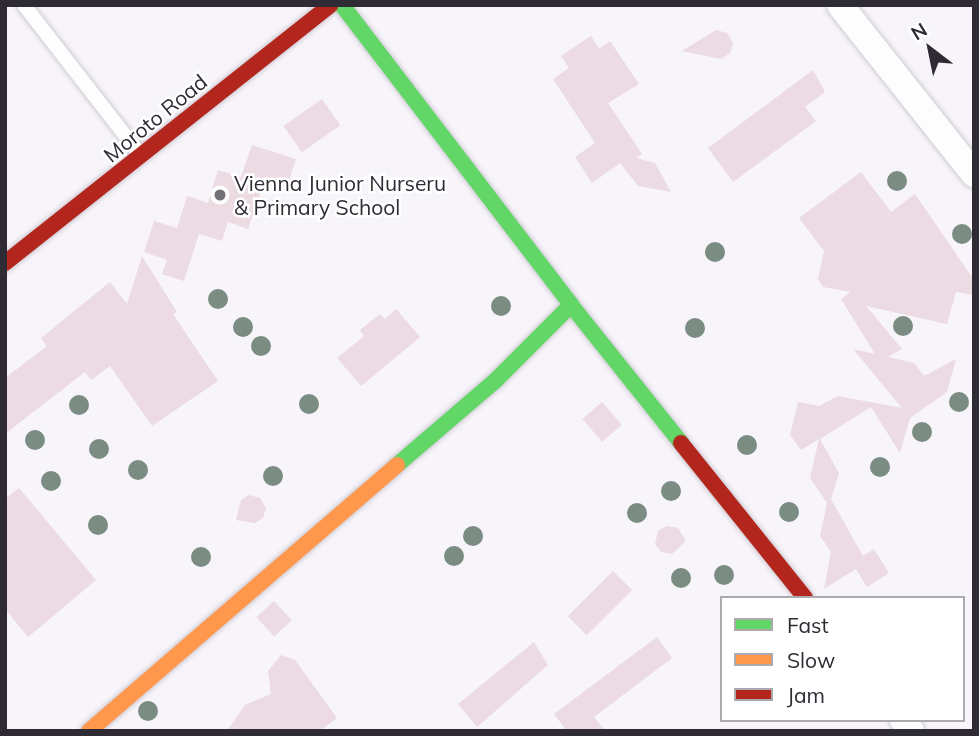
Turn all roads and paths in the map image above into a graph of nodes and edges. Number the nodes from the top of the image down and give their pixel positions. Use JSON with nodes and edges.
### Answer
{"nodes":[{"id":1,"x":24,"y":5,"type":"edge"},
{"id":2,"x":330,"y":5,"type":"edge"},
{"id":3,"x":342,"y":5,"type":"edge"},
{"id":4,"x":839,"y":5,"type":"edge"},
{"id":5,"x":141,"y":157,"type":"junction"},
{"id":6,"x":974,"y":174,"type":"edge"},
{"id":7,"x":5,"y":263,"type":"edge"},
{"id":8,"x":571,"y":305,"type":"junction"},
{"id":9,"x":803,"y":596,"type":"edge"},
{"id":10,"x":89,"y":731,"type":"edge"}],
"edges":[{"from":1,"to":5,"type":"lane"},
{"from":2,"to":5,"type":"street","name":"Moroto Road"},
{"from":3,"to":8,"type":"street"},
{"from":4,"to":6,"type":"street"},
{"from":5,"to":7,"type":"street","name":"Moroto Road"},
{"from":8,"to":9,"type":"street"},
{"from":8,"to":10,"type":"street"}]}
